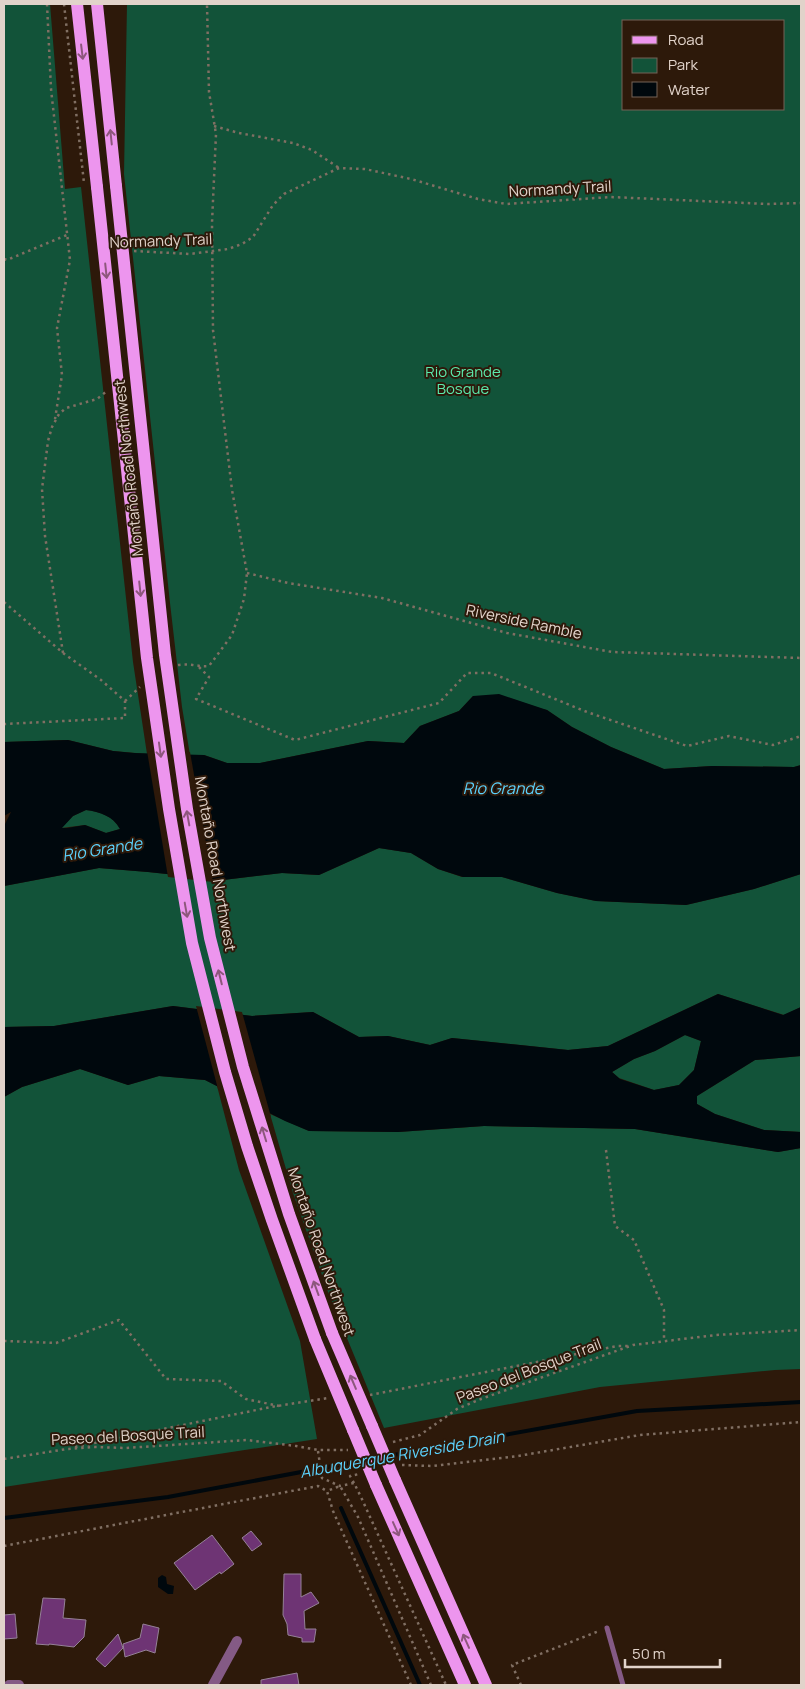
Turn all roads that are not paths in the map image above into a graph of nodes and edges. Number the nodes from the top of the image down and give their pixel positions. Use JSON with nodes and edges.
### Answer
{"nodes":[{"id":1,"x":76,"y":4,"type":"edge"},
{"id":2,"x":97,"y":4,"type":"edge"},
{"id":3,"x":607,"y":1628,"type":"road end"},
{"id":4,"x":237,"y":1641,"type":"dead end"},
{"id":5,"x":9,"y":1685,"type":"edge"},
{"id":6,"x":19,"y":1685,"type":"edge"},
{"id":7,"x":213,"y":1685,"type":"edge"},
{"id":8,"x":466,"y":1685,"type":"edge"},
{"id":9,"x":486,"y":1685,"type":"edge"},
{"id":10,"x":623,"y":1685,"type":"edge"}],
"edges":[{"from":1,"to":8,"type":"main road","name":"Montaño Road Northwest","one_way":true,"bridge":true},
{"from":9,"to":2,"type":"main road","name":"Montaño Road Northwest","one_way":true,"bridge":true},
{"from":3,"to":10,"type":"lane"},
{"from":4,"to":7,"type":"street"},
{"from":5,"to":6,"type":"street"}]}
